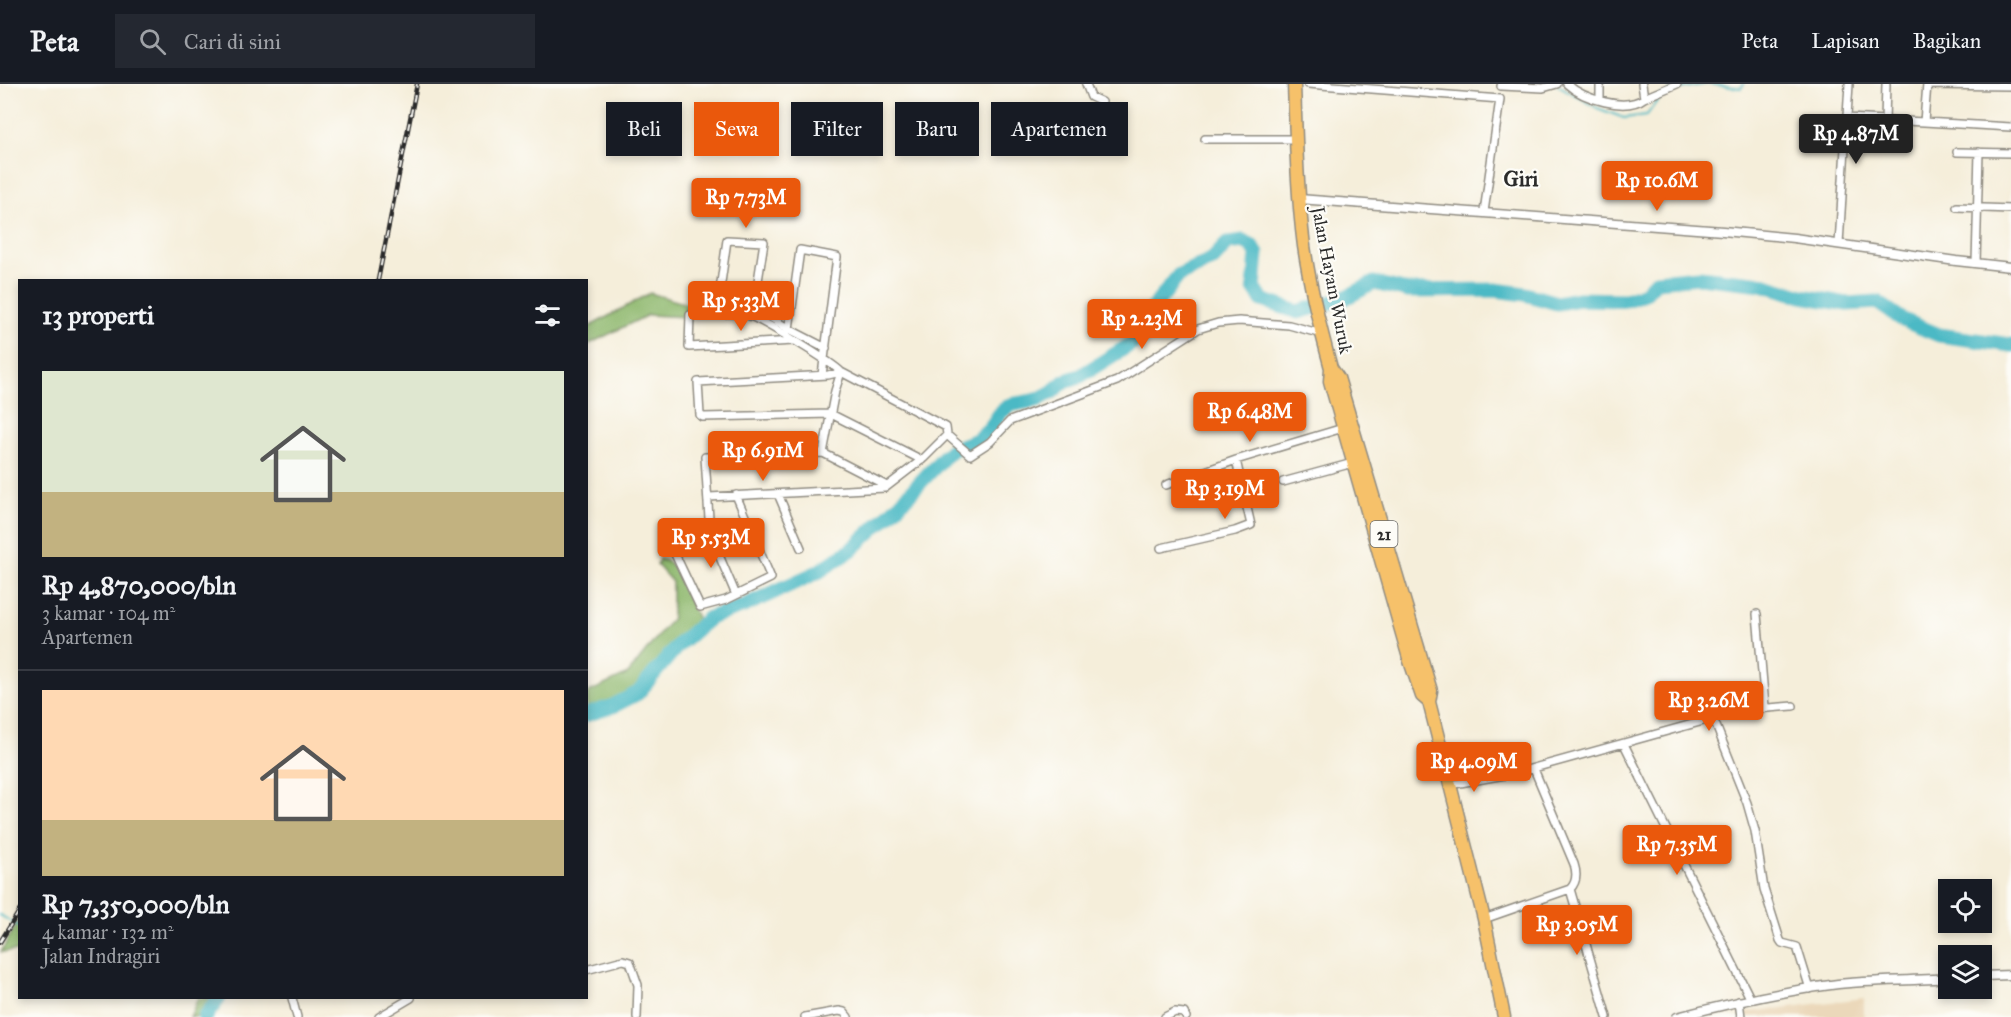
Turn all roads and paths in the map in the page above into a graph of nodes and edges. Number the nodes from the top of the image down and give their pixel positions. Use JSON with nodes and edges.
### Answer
{"nodes":[{"id":1,"x":1086,"y":84,"type":"edge"},
{"id":2,"x":1294,"y":84,"type":"edge"},
{"id":3,"x":1308,"y":84,"type":"edge"},
{"id":4,"x":1567,"y":84,"type":"edge"},
{"id":5,"x":1600,"y":84,"type":"edge"},
{"id":6,"x":1642,"y":84,"type":"edge"},
{"id":7,"x":1677,"y":84,"type":"edge"},
{"id":8,"x":1849,"y":84,"type":"edge"},
{"id":9,"x":1886,"y":84,"type":"edge"},
{"id":10,"x":1501,"y":85,"type":"edge"},
{"id":11,"x":1553,"y":85,"type":"edge"},
{"id":12,"x":1927,"y":85,"type":"edge"},
{"id":13,"x":2011,"y":86,"type":"edge"},
{"id":14,"x":1644,"y":98,"type":"junction"},
{"id":15,"x":1500,"y":99,"type":"junction"},
{"id":16,"x":1600,"y":99,"type":"junction"},
{"id":17,"x":1102,"y":102,"type":"dead end"},
{"id":18,"x":1847,"y":118,"type":"junction"},
{"id":19,"x":1885,"y":121,"type":"junction"},
{"id":20,"x":1924,"y":122,"type":"junction"},
{"id":21,"x":2011,"y":127,"type":"edge"},
{"id":22,"x":1205,"y":139,"type":"dead end"},
{"id":23,"x":1296,"y":139,"type":"junction"},
{"id":24,"x":1957,"y":152,"type":"dead end"},
{"id":25,"x":1979,"y":152,"type":"junction"},
{"id":26,"x":2011,"y":153,"type":"edge"},
{"id":27,"x":1299,"y":199,"type":"junction"},
{"id":28,"x":1957,"y":207,"type":"dead end"},
{"id":29,"x":1978,"y":208,"type":"junction"},
{"id":30,"x":2011,"y":209,"type":"edge"},
{"id":31,"x":1484,"y":212,"type":"junction"},
{"id":32,"x":1839,"y":244,"type":"junction"},
{"id":33,"x":1976,"y":263,"type":"junction"},
{"id":34,"x":2011,"y":267,"type":"edge"},
{"id":35,"x":754,"y":307,"type":"junction"},
{"id":36,"x":753,"y":317,"type":"junction"},
{"id":37,"x":789,"y":329,"type":"junction"},
{"id":38,"x":1321,"y":329,"type":"junction"},
{"id":39,"x":794,"y":342,"type":"junction"},
{"id":40,"x":826,"y":348,"type":"junction"},
{"id":41,"x":824,"y":360,"type":"junction"},
{"id":42,"x":1330,"y":368,"type":"junction"},
{"id":43,"x":841,"y":372,"type":"junction"},
{"id":44,"x":822,"y":375,"type":"junction"},
{"id":45,"x":831,"y":414,"type":"junction"},
{"id":46,"x":1343,"y":428,"type":"junction"},
{"id":47,"x":947,"y":435,"type":"junction"},
{"id":48,"x":823,"y":453,"type":"junction"},
{"id":49,"x":922,"y":460,"type":"junction"},
{"id":50,"x":1236,"y":460,"type":"junction"},
{"id":51,"x":1353,"y":463,"type":"junction"},
{"id":52,"x":1283,"y":482,"type":"dead end"},
{"id":53,"x":1166,"y":485,"type":"dead end"},
{"id":54,"x":887,"y":486,"type":"junction"},
{"id":55,"x":778,"y":494,"type":"junction"},
{"id":56,"x":736,"y":495,"type":"junction"},
{"id":57,"x":709,"y":497,"type":"junction"},
{"id":58,"x":710,"y":534,"type":"junction"},
{"id":59,"x":801,"y":548,"type":"dead end"},
{"id":60,"x":1161,"y":548,"type":"dead end"},
{"id":61,"x":736,"y":595,"type":"junction"},
{"id":62,"x":1757,"y":614,"type":"dead end"},
{"id":63,"x":1429,"y":702,"type":"junction"},
{"id":64,"x":1792,"y":706,"type":"dead end"},
{"id":65,"x":1765,"y":708,"type":"junction"},
{"id":66,"x":1713,"y":718,"type":"junction"},
{"id":67,"x":1624,"y":744,"type":"junction"},
{"id":68,"x":1534,"y":769,"type":"junction"},
{"id":69,"x":1449,"y":785,"type":"junction"},
{"id":70,"x":1573,"y":886,"type":"junction"},
{"id":71,"x":1484,"y":919,"type":"junction"},
{"id":72,"x":588,"y":969,"type":"edge"},
{"id":73,"x":2011,"y":975,"type":"edge"},
{"id":74,"x":1992,"y":976,"type":"edge"},
{"id":75,"x":1938,"y":978,"type":"edge"},
{"id":76,"x":1810,"y":988,"type":"junction"},
{"id":77,"x":1750,"y":998,"type":"junction"},
{"id":78,"x":292,"y":999,"type":"edge"},
{"id":79,"x":409,"y":999,"type":"edge"},
{"id":80,"x":1739,"y":1001,"type":"junction"},
{"id":81,"x":297,"y":1017,"type":"edge"},
{"id":82,"x":379,"y":1017,"type":"edge"},
{"id":83,"x":637,"y":1017,"type":"edge"},
{"id":84,"x":805,"y":1017,"type":"edge"},
{"id":85,"x":848,"y":1017,"type":"edge"},
{"id":86,"x":1165,"y":1017,"type":"edge"},
{"id":87,"x":1186,"y":1017,"type":"edge"},
{"id":88,"x":1504,"y":1017,"type":"edge"},
{"id":89,"x":1607,"y":1017,"type":"edge"},
{"id":90,"x":1677,"y":1017,"type":"edge"},
{"id":91,"x":1741,"y":1017,"type":"edge"}],
"edges":[{"from":1,"to":17,"type":"street"},
{"from":2,"to":23,"type":"highway","number":"21"},
{"from":3,"to":15,"type":"street"},
{"from":4,"to":16,"type":"street"},
{"from":5,"to":16,"type":"street"},
{"from":6,"to":14,"type":"street"},
{"from":7,"to":14,"type":"street"},
{"from":8,"to":18,"type":"street"},
{"from":9,"to":19,"type":"street"},
{"from":10,"to":11,"type":"street"},
{"from":10,"to":15,"type":"street"},
{"from":12,"to":13,"type":"street"},
{"from":12,"to":20,"type":"street"},
{"from":14,"to":16,"type":"street"},
{"from":15,"to":31,"type":"street"},
{"from":18,"to":19,"type":"street"},
{"from":18,"to":32,"type":"street"},
{"from":19,"to":20,"type":"street"},
{"from":20,"to":21,"type":"street"},
{"from":22,"to":23,"type":"street"},
{"from":23,"to":27,"type":"highway","number":"21"},
{"from":24,"to":25,"type":"street"},
{"from":25,"to":26,"type":"street"},
{"from":25,"to":29,"type":"street"},
{"from":27,"to":31,"type":"street"},
{"from":27,"to":38,"type":"highway","name":"Jalan Hayam Wuruk","number":"21"},
{"from":28,"to":29,"type":"street"},
{"from":29,"to":30,"type":"street"},
{"from":29,"to":33,"type":"street"},
{"from":31,"to":32,"type":"street"},
{"from":32,"to":33,"type":"street"},
{"from":33,"to":34,"type":"street"},
{"from":35,"to":35,"type":"street"},
{"from":35,"to":36,"type":"street"},
{"from":35,"to":37,"type":"street"},
{"from":36,"to":39,"type":"street"},
{"from":36,"to":39,"type":"street"},
{"from":37,"to":40,"type":"street"},
{"from":37,"to":40,"type":"street"},
{"from":38,"to":42,"type":"highway","name":"Jalan Hayam Wuruk","number":"21"},
{"from":38,"to":47,"type":"street"},
{"from":39,"to":41,"type":"street"},
{"from":40,"to":41,"type":"street"},
{"from":41,"to":43,"type":"street"},
{"from":41,"to":44,"type":"street"},
{"from":42,"to":46,"type":"highway","name":"Jalan Hayam Wuruk","number":"21"},
{"from":42,"to":63,"type":"highway","name":"Jalan Hayam Wuruk","number":"21"},
{"from":43,"to":44,"type":"street"},
{"from":43,"to":45,"type":"street"},
{"from":43,"to":47,"type":"street"},
{"from":44,"to":45,"type":"street"},
{"from":45,"to":48,"type":"street"},
{"from":45,"to":49,"type":"street"},
{"from":46,"to":50,"type":"street"},
{"from":46,"to":51,"type":"highway","name":"Jalan Hayam Wuruk","number":"21"},
{"from":47,"to":49,"type":"street"},
{"from":48,"to":54,"type":"street"},
{"from":48,"to":57,"type":"street"},
{"from":49,"to":54,"type":"street"},
{"from":50,"to":53,"type":"street"},
{"from":50,"to":60,"type":"street"},
{"from":51,"to":52,"type":"street"},
{"from":51,"to":63,"type":"highway","name":"Jalan Hayam Wuruk","number":"21"},
{"from":54,"to":55,"type":"street"},
{"from":55,"to":56,"type":"street"},
{"from":55,"to":59,"type":"street"},
{"from":56,"to":57,"type":"street"},
{"from":56,"to":61,"type":"street"},
{"from":57,"to":58,"type":"street"},
{"from":58,"to":61,"type":"street"},
{"from":58,"to":61,"type":"street"},
{"from":62,"to":65,"type":"street"},
{"from":63,"to":69,"type":"highway","name":"Jalan Hayam Wuruk","number":"21"},
{"from":64,"to":65,"type":"street"},
{"from":65,"to":66,"type":"street"},
{"from":66,"to":67,"type":"street"},
{"from":66,"to":76,"type":"street"},
{"from":67,"to":68,"type":"street"},
{"from":67,"to":77,"type":"street"},
{"from":68,"to":69,"type":"street"},
{"from":68,"to":70,"type":"street"},
{"from":69,"to":71,"type":"highway","name":"Jalan Hayam Wuruk","number":"21"},
{"from":70,"to":71,"type":"street"},
{"from":70,"to":89,"type":"street"},
{"from":71,"to":88,"type":"highway","name":"Jalan Hayam Wuruk","number":"21"},
{"from":72,"to":83,"type":"street"},
{"from":73,"to":74,"type":"street"},
{"from":75,"to":76,"type":"street"},
{"from":76,"to":77,"type":"street"},
{"from":77,"to":80,"type":"street"},
{"from":78,"to":81,"type":"street"},
{"from":79,"to":82,"type":"street"},
{"from":80,"to":90,"type":"street"},
{"from":80,"to":91,"type":"street"},
{"from":84,"to":85,"type":"street"},
{"from":86,"to":87,"type":"street"}]}
